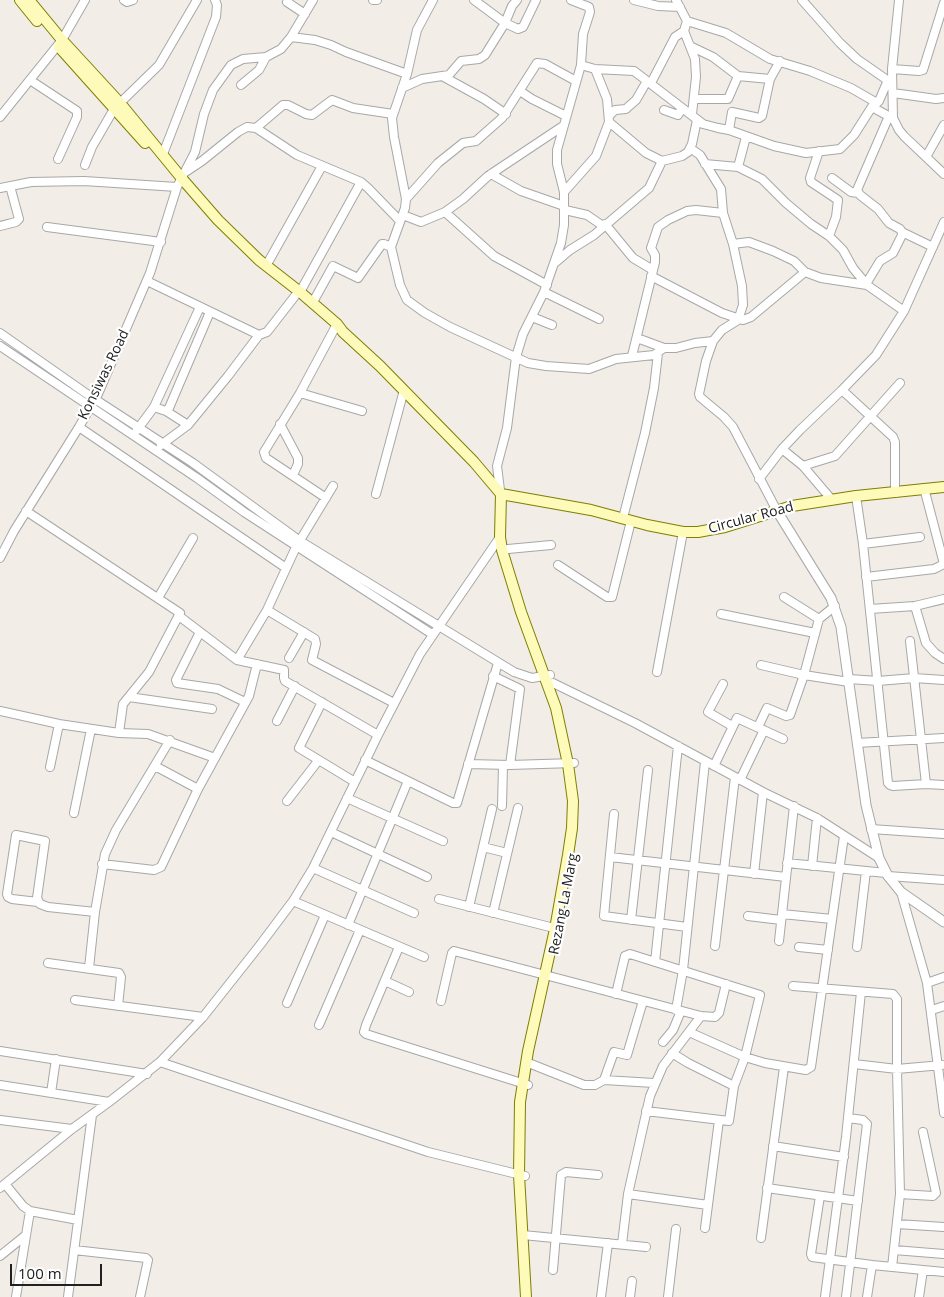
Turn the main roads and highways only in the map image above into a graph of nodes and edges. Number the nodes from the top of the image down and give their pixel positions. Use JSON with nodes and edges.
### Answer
{"nodes":[{"id":1,"x":20,"y":0,"type":"edge"},
{"id":2,"x":29,"y":0,"type":"edge"},
{"id":3,"x":60,"y":43,"type":"junction"},
{"id":4,"x":117,"y":106,"type":"junction"},
{"id":5,"x":181,"y":180,"type":"junction"},
{"id":6,"x":297,"y":294,"type":"junction"},
{"id":7,"x":338,"y":328,"type":"junction"},
{"id":8,"x":944,"y":487,"type":"edge"},
{"id":9,"x":501,"y":494,"type":"junction"},
{"id":10,"x":500,"y":521,"type":"junction"},
{"id":11,"x":532,"y":632,"type":"junction"},
{"id":12,"x":547,"y":975,"type":"junction"},
{"id":13,"x":525,"y":1084,"type":"junction"},
{"id":14,"x":526,"y":1235,"type":"junction"},
{"id":15,"x":526,"y":1297,"type":"edge"},
{"id":16,"x":532,"y":1297,"type":"edge"}],
"edges":[{"from":1,"to":3,"type":"main road"},
{"from":2,"to":3,"type":"main road"},
{"from":3,"to":4,"type":"main road"},
{"from":4,"to":5,"type":"main road"},
{"from":4,"to":5,"type":"main road"},
{"from":5,"to":6,"type":"main road"},
{"from":5,"to":6,"type":"main road"},
{"from":6,"to":7,"type":"main road"},
{"from":6,"to":7,"type":"main road"},
{"from":7,"to":9,"type":"main road"},
{"from":8,"to":9,"type":"main road","name":"Circular Road"},
{"from":9,"to":10,"type":"main road","name":"Rezang La Marg"},
{"from":10,"to":11,"type":"main road","name":"Rezang La Marg"},
{"from":10,"to":11,"type":"main road","name":"Rezang La Marg"},
{"from":11,"to":12,"type":"main road","name":"Rezang La Marg"},
{"from":12,"to":13,"type":"main road","name":"Rezang La Marg"},
{"from":12,"to":13,"type":"main road","name":"Rezang La Marg"},
{"from":13,"to":14,"type":"main road","name":"Rezang La Marg"},
{"from":14,"to":15,"type":"main road","name":"Rezang La Marg"},
{"from":14,"to":16,"type":"main road","name":"Rezang La Marg"}]}
